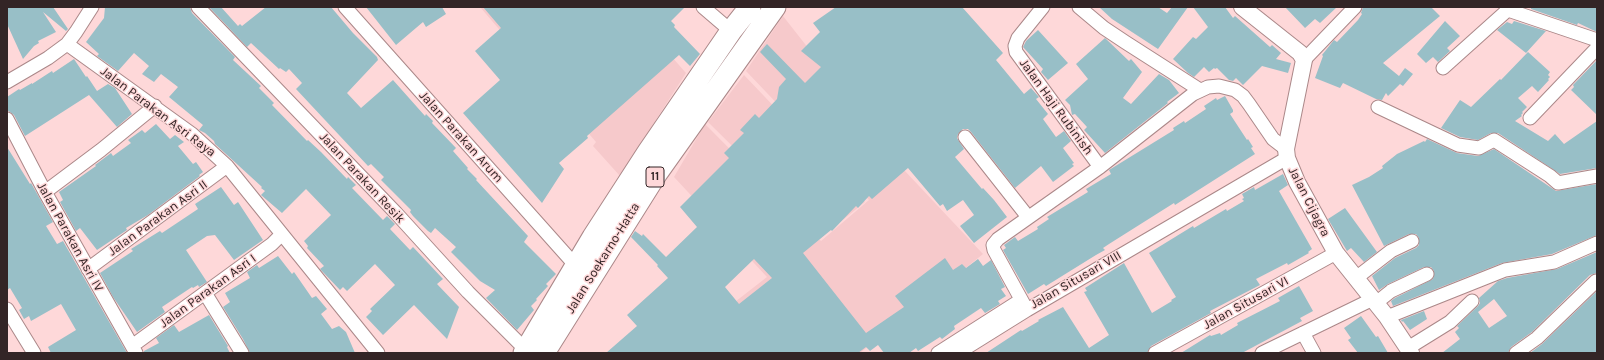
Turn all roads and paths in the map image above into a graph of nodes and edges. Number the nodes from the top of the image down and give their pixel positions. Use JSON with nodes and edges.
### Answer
{"nodes":[{"id":1,"x":92,"y":7,"type":"edge"},
{"id":2,"x":198,"y":7,"type":"edge"},
{"id":3,"x":345,"y":7,"type":"edge"},
{"id":4,"x":703,"y":7,"type":"edge"},
{"id":5,"x":750,"y":7,"type":"edge"},
{"id":6,"x":775,"y":7,"type":"edge"},
{"id":7,"x":1043,"y":7,"type":"edge"},
{"id":8,"x":1079,"y":7,"type":"edge"},
{"id":9,"x":1242,"y":7,"type":"edge"},
{"id":10,"x":1355,"y":7,"type":"edge"},
{"id":11,"x":1510,"y":8,"type":"edge"},
{"id":12,"x":732,"y":32,"type":"junction"},
{"id":13,"x":1597,"y":40,"type":"edge"},
{"id":14,"x":67,"y":44,"type":"junction"},
{"id":15,"x":1597,"y":48,"type":"edge"},
{"id":16,"x":1444,"y":68,"type":"dead end"},
{"id":17,"x":1301,"y":73,"type":"junction"},
{"id":18,"x":7,"y":82,"type":"edge"},
{"id":19,"x":1200,"y":90,"type":"junction"},
{"id":20,"x":154,"y":106,"type":"junction"},
{"id":21,"x":1378,"y":107,"type":"dead end"},
{"id":22,"x":1530,"y":118,"type":"dead end"},
{"id":23,"x":7,"y":119,"type":"edge"},
{"id":24,"x":965,"y":137,"type":"dead end"},
{"id":25,"x":1286,"y":154,"type":"junction"},
{"id":26,"x":227,"y":166,"type":"junction"},
{"id":27,"x":1100,"y":167,"type":"junction"},
{"id":28,"x":1597,"y":176,"type":"edge"},
{"id":29,"x":44,"y":192,"type":"junction"},
{"id":30,"x":1028,"y":217,"type":"junction"},
{"id":31,"x":282,"y":234,"type":"junction"},
{"id":32,"x":1412,"y":241,"type":"dead end"},
{"id":33,"x":1597,"y":243,"type":"edge"},
{"id":34,"x":1336,"y":253,"type":"junction"},
{"id":35,"x":576,"y":266,"type":"junction"},
{"id":36,"x":88,"y":269,"type":"junction"},
{"id":37,"x":1427,"y":274,"type":"dead end"},
{"id":38,"x":1356,"y":278,"type":"junction"},
{"id":39,"x":1596,"y":281,"type":"dead end"},
{"id":40,"x":205,"y":293,"type":"junction"},
{"id":41,"x":1375,"y":300,"type":"junction"},
{"id":42,"x":1472,"y":301,"type":"dead end"},
{"id":43,"x":1024,"y":305,"type":"junction"},
{"id":44,"x":7,"y":309,"type":"edge"},
{"id":45,"x":1387,"y":317,"type":"junction"},
{"id":46,"x":1303,"y":333,"type":"junction"},
{"id":47,"x":134,"y":350,"type":"edge"},
{"id":48,"x":1410,"y":351,"type":"edge"},
{"id":49,"x":531,"y":352,"type":"edge"},
{"id":50,"x":34,"y":353,"type":"edge"},
{"id":51,"x":242,"y":353,"type":"edge"},
{"id":52,"x":378,"y":353,"type":"edge"},
{"id":53,"x":938,"y":353,"type":"edge"},
{"id":54,"x":958,"y":353,"type":"edge"},
{"id":55,"x":1155,"y":353,"type":"edge"},
{"id":56,"x":1262,"y":353,"type":"edge"},
{"id":57,"x":1314,"y":353,"type":"edge"},
{"id":58,"x":1516,"y":353,"type":"edge"}],
"edges":[{"from":1,"to":14,"type":"street"},
{"from":2,"to":49,"type":"street","name":"Jalan Parakan Resik"},
{"from":3,"to":35,"type":"street","name":"Jalan Parakan Arum"},
{"from":4,"to":12,"type":"street"},
{"from":5,"to":12,"type":"highway","name":"Jalan Soekarno-Hatta","number":"11"},
{"from":6,"to":49,"type":"highway","name":"Jalan Soekarno-Hatta","number":"11"},
{"from":7,"to":27,"type":"street","name":"Jalan Haji Rubinish"},
{"from":8,"to":19,"type":"street"},
{"from":9,"to":17,"type":"street"},
{"from":10,"to":17,"type":"street"},
{"from":11,"to":13,"type":"street"},
{"from":11,"to":16,"type":"street"},
{"from":12,"to":35,"type":"highway","name":"Jalan Soekarno-Hatta","number":"11"},
{"from":14,"to":18,"type":"street"},
{"from":14,"to":20,"type":"street","name":"Jalan Parakan Asri Raya"},
{"from":15,"to":22,"type":"street"},
{"from":17,"to":25,"type":"street","name":"Jalan Cijagra"},
{"from":19,"to":25,"type":"street"},
{"from":19,"to":27,"type":"street","name":"Jalan Situsari VIII"},
{"from":20,"to":26,"type":"street","name":"Jalan Parakan Asri Raya"},
{"from":20,"to":29,"type":"street"},
{"from":21,"to":28,"type":"street"},
{"from":23,"to":29,"type":"street","name":"Jalan Parakan Asri IV"},
{"from":24,"to":30,"type":"street"},
{"from":25,"to":34,"type":"street","name":"Jalan Cijagra"},
{"from":25,"to":43,"type":"street","name":"Jalan Situsari VIII"},
{"from":26,"to":31,"type":"street","name":"Jalan Parakan Asri Raya"},
{"from":26,"to":36,"type":"street","name":"Jalan Parakan Asri II"},
{"from":27,"to":30,"type":"street","name":"Jalan Situsari VIII"},
{"from":29,"to":36,"type":"street","name":"Jalan Parakan Asri IV"},
{"from":30,"to":43,"type":"street","name":"Jalan Situsari VIII"},
{"from":31,"to":40,"type":"street","name":"Jalan Parakan Asri I"},
{"from":31,"to":52,"type":"street","name":"Jalan Parakan Asri Raya"},
{"from":32,"to":38,"type":"street"},
{"from":33,"to":45,"type":"street"},
{"from":34,"to":38,"type":"street","name":"Jalan Cijagra"},
{"from":34,"to":55,"type":"street","name":"Jalan Situsari VI"},
{"from":35,"to":49,"type":"highway","name":"Jalan Soekarno-Hatta","number":"11"},
{"from":36,"to":47,"type":"street","name":"Jalan Parakan Asri IV"},
{"from":37,"to":41,"type":"street"},
{"from":38,"to":41,"type":"street","name":"Jalan Cijagra"},
{"from":39,"to":58,"type":"street"},
{"from":40,"to":47,"type":"street","name":"Jalan Parakan Asri I"},
{"from":40,"to":51,"type":"street"},
{"from":41,"to":45,"type":"street","name":"Jalan Cijagra"},
{"from":41,"to":46,"type":"street"},
{"from":42,"to":48,"type":"street"},
{"from":43,"to":53,"type":"street"},
{"from":43,"to":54,"type":"street"},
{"from":44,"to":50,"type":"street"},
{"from":45,"to":48,"type":"street","name":"Jalan Cijagra"},
{"from":46,"to":56,"type":"street"},
{"from":46,"to":57,"type":"street"}]}
